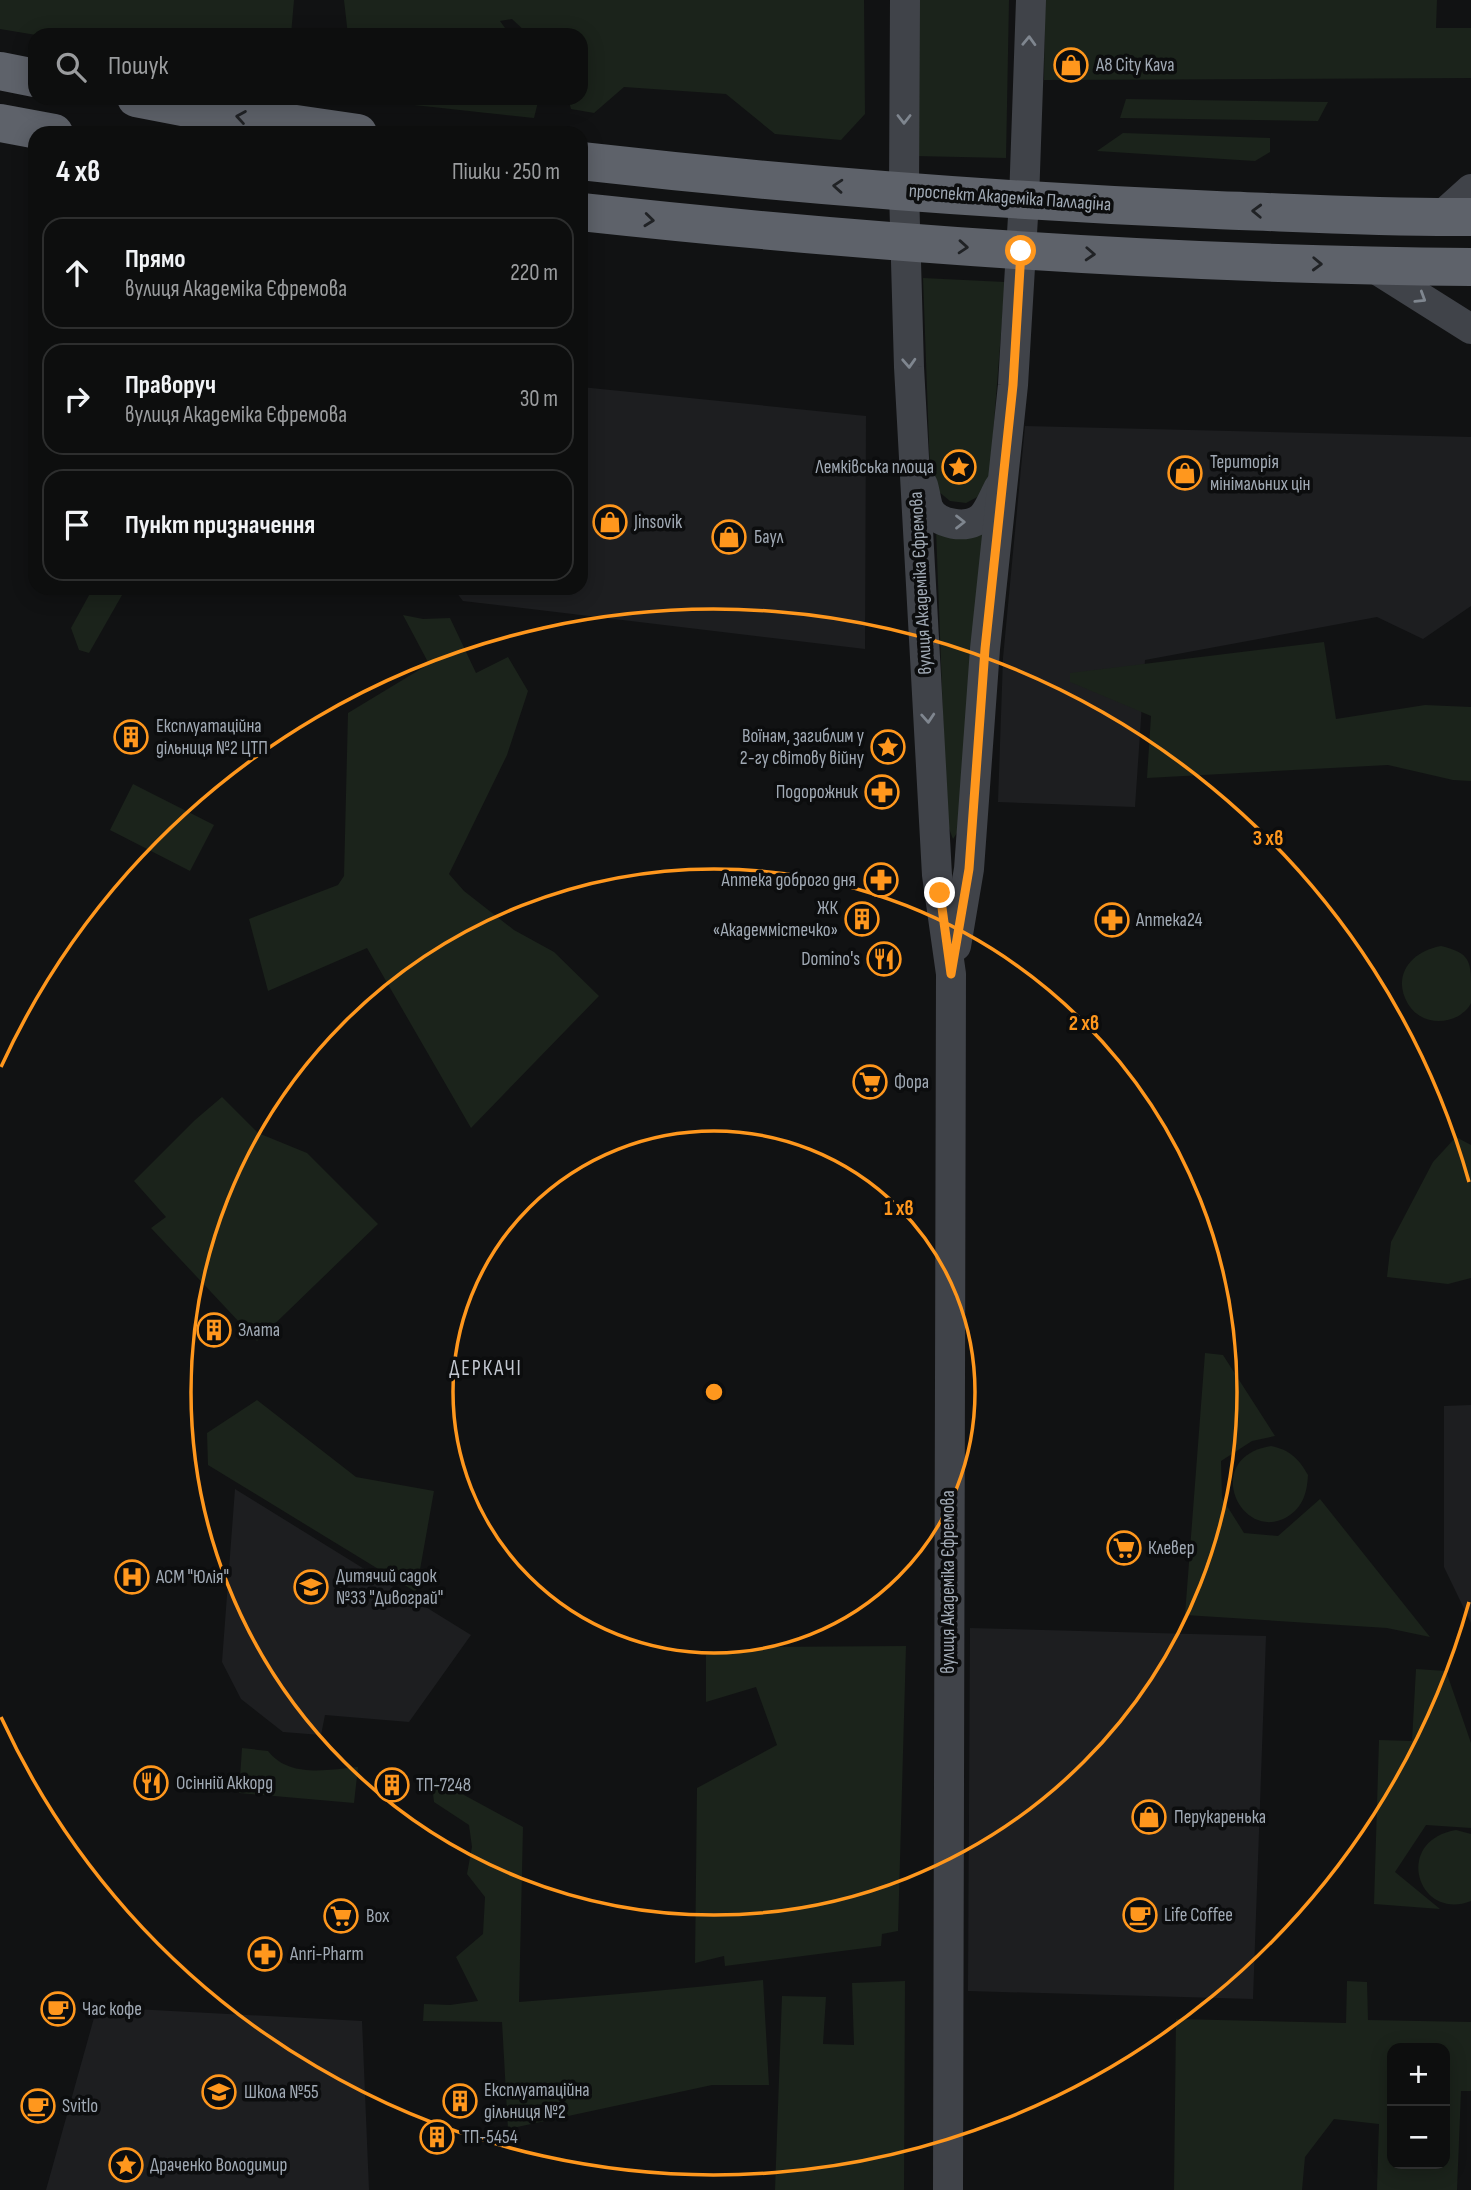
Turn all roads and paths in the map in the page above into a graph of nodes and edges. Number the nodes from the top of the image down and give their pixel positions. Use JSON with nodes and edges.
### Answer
{"nodes":[{"id":1,"x":905,"y":0,"type":"edge"},
{"id":2,"x":1031,"y":0,"type":"edge"},
{"id":3,"x":0,"y":71,"type":"edge"},
{"id":4,"x":28,"y":77,"type":"edge"},
{"id":5,"x":172,"y":105,"type":"edge"},
{"id":6,"x":0,"y":123,"type":"edge"},
{"id":7,"x":310,"y":126,"type":"edge"},
{"id":8,"x":28,"y":128,"type":"edge"},
{"id":9,"x":588,"y":162,"type":"edge"},
{"id":10,"x":1471,"y":189,"type":"edge"},
{"id":11,"x":904,"y":191,"type":"junction"},
{"id":12,"x":1024,"y":200,"type":"junction"},
{"id":13,"x":588,"y":213,"type":"edge"},
{"id":14,"x":1455,"y":217,"type":"edge"},
{"id":15,"x":905,"y":244,"type":"junction"},
{"id":16,"x":1021,"y":251,"type":"junction"},
{"id":17,"x":1371,"y":266,"type":"junction"},
{"id":18,"x":1471,"y":267,"type":"edge"},
{"id":19,"x":1471,"y":330,"type":"edge"},
{"id":20,"x":915,"y":454,"type":"junction"},
{"id":21,"x":1002,"y":481,"type":"junction"},
{"id":22,"x":951,"y":974,"type":"junction"},
{"id":23,"x":948,"y":2190,"type":"edge"}],
"edges":[{"from":1,"to":11,"type":"main road","name":"вулиця Академіка Єфремова","one_way":true},
{"from":12,"to":2,"type":"main road","name":"вулиця Академіка Єфремова","one_way":true},
{"from":3,"to":4,"type":"highway"},
{"from":7,"to":5,"type":"highway","one_way":true},
{"from":6,"to":8,"type":"highway"},
{"from":11,"to":9,"type":"highway","name":"проспект Академіка Палладіна","one_way":true},
{"from":10,"to":14,"type":"main road","name":"проспект Академіка Палладіна"},
{"from":11,"to":12,"type":"highway","name":"проспект Академіка Палладіна"},
{"from":11,"to":15,"type":"main road","name":"вулиця Академіка Єфремова"},
{"from":14,"to":12,"type":"highway","name":"проспект Академіка Палладіна","one_way":true},
{"from":12,"to":16,"type":"main road","name":"вулиця Академіка Єфремова"},
{"from":13,"to":15,"type":"highway","one_way":true},
{"from":15,"to":16,"type":"highway","one_way":true},
{"from":15,"to":20,"type":"main road","name":"вулиця Академіка Єфремова","one_way":true},
{"from":16,"to":17,"type":"highway","one_way":true},
{"from":16,"to":21,"type":"main road","name":"вулиця Академіка Єфремова"},
{"from":17,"to":18,"type":"highway"},
{"from":17,"to":19,"type":"main road","one_way":true},
{"from":20,"to":21,"type":"main road","one_way":true},
{"from":20,"to":22,"type":"main road","name":"вулиця Академіка Єфремова","one_way":true},
{"from":21,"to":22,"type":"main road","name":"вулиця Академіка Єфремова"},
{"from":22,"to":23,"type":"main road","name":"вулиця Академіка Єфремова"}]}
